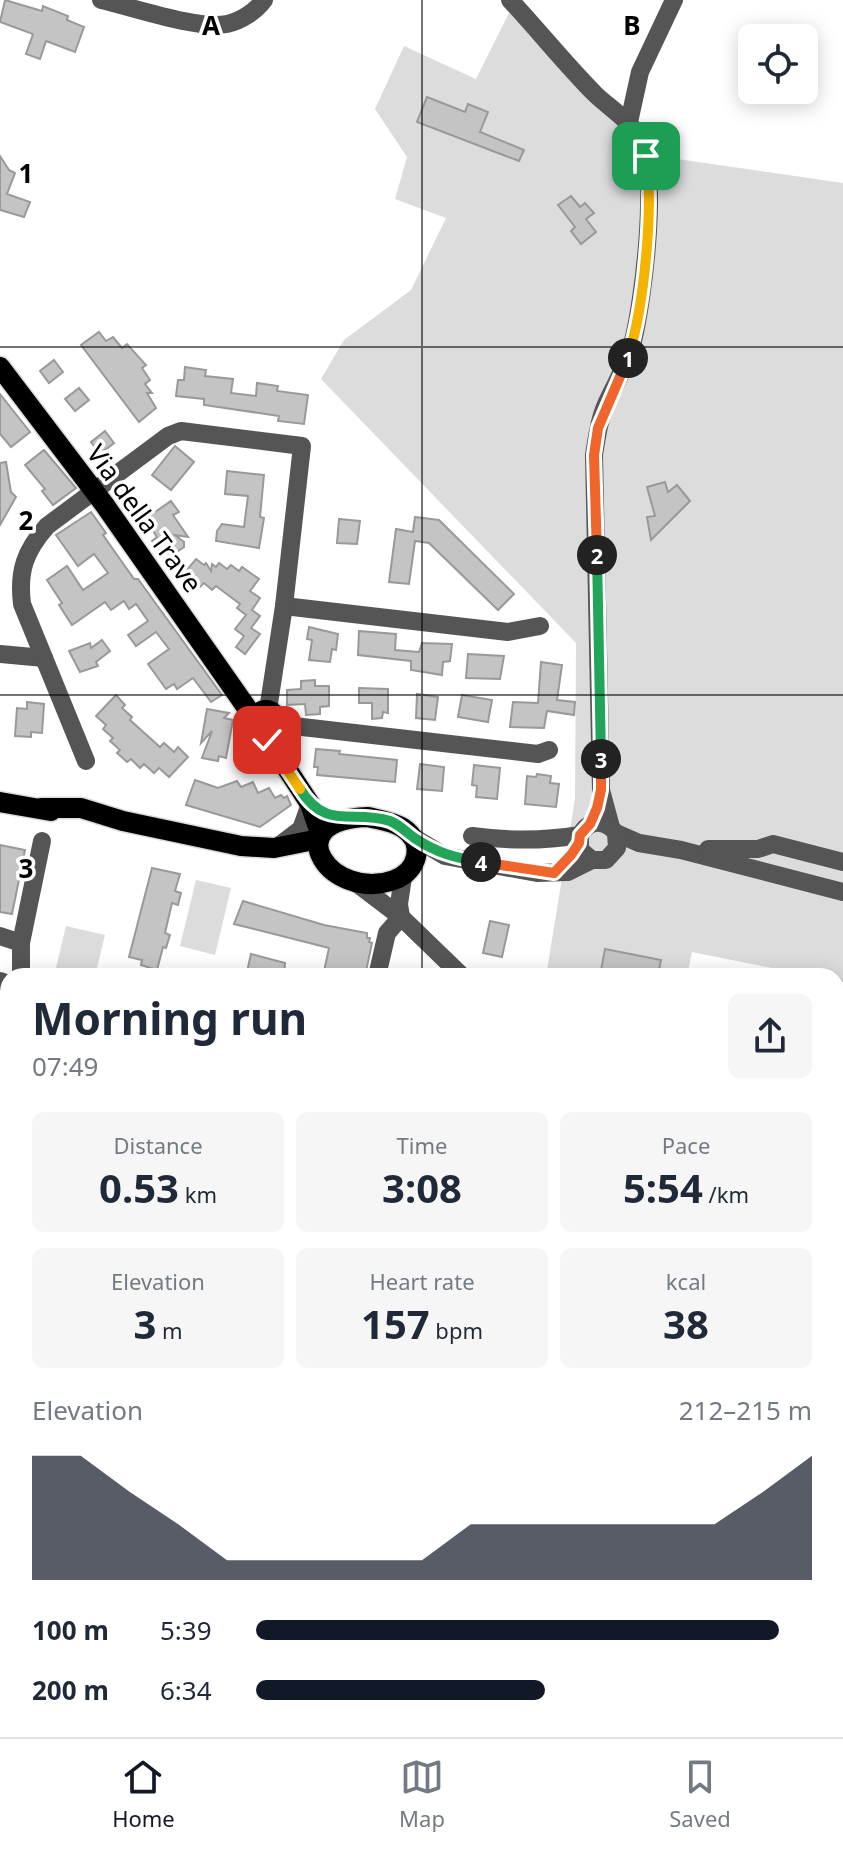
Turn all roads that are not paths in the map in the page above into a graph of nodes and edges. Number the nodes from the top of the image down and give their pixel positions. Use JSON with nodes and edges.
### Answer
{"nodes":[{"id":1,"x":101,"y":0,"type":"edge"},
{"id":2,"x":264,"y":0,"type":"edge"},
{"id":3,"x":510,"y":0,"type":"edge"},
{"id":4,"x":674,"y":0,"type":"edge"},
{"id":5,"x":629,"y":122,"type":"junction"},
{"id":6,"x":0,"y":367,"type":"edge"},
{"id":7,"x":94,"y":491,"type":"junction"},
{"id":8,"x":284,"y":606,"type":"junction"},
{"id":9,"x":540,"y":626,"type":"dead end"},
{"id":10,"x":0,"y":654,"type":"edge"},
{"id":11,"x":44,"y":658,"type":"junction"},
{"id":12,"x":266,"y":720,"type":"junction"},
{"id":13,"x":549,"y":750,"type":"dead end"},
{"id":14,"x":86,"y":761,"type":"dead end"},
{"id":15,"x":601,"y":790,"type":"junction"},
{"id":16,"x":0,"y":802,"type":"edge"},
{"id":17,"x":310,"y":804,"type":"junction"},
{"id":18,"x":347,"y":818,"type":"junction"},
{"id":19,"x":614,"y":830,"type":"junction"},
{"id":20,"x":583,"y":834,"type":"junction"},
{"id":21,"x":320,"y":836,"type":"junction"},
{"id":22,"x":472,"y":836,"type":"dead end"},
{"id":23,"x":413,"y":837,"type":"junction"},
{"id":24,"x":42,"y":841,"type":"dead end"},
{"id":25,"x":639,"y":843,"type":"junction"},
{"id":26,"x":274,"y":848,"type":"junction"},
{"id":27,"x":681,"y":850,"type":"junction"},
{"id":28,"x":613,"y":855,"type":"junction"},
{"id":29,"x":445,"y":856,"type":"junction"},
{"id":30,"x":592,"y":860,"type":"junction"},
{"id":31,"x":843,"y":862,"type":"edge"},
{"id":32,"x":326,"y":864,"type":"junction"},
{"id":33,"x":407,"y":873,"type":"junction"},
{"id":34,"x":554,"y":873,"type":"junction"},
{"id":35,"x":355,"y":882,"type":"junction"},
{"id":36,"x":843,"y":892,"type":"edge"},
{"id":37,"x":401,"y":917,"type":"junction"},
{"id":38,"x":0,"y":936,"type":"edge"},
{"id":39,"x":21,"y":943,"type":"junction"},
{"id":40,"x":21,"y":968,"type":"edge"},
{"id":41,"x":379,"y":968,"type":"edge"},
{"id":42,"x":454,"y":968,"type":"edge"}],
"edges":[{"from":1,"to":2,"type":"street"},
{"from":3,"to":5,"type":"street"},
{"from":4,"to":5,"type":"street"},
{"from":5,"to":15,"type":"street"},
{"from":6,"to":7,"type":"main road","name":"Via della Trave"},
{"from":7,"to":8,"type":"street"},
{"from":7,"to":11,"type":"street"},
{"from":7,"to":12,"type":"main road","name":"Via della Trave"},
{"from":8,"to":9,"type":"street"},
{"from":8,"to":12,"type":"street"},
{"from":10,"to":11,"type":"street"},
{"from":11,"to":14,"type":"street"},
{"from":12,"to":13,"type":"street"},
{"from":12,"to":17,"type":"main road"},
{"from":15,"to":19,"type":"street"},
{"from":15,"to":20,"type":"street"},
{"from":16,"to":26,"type":"main road"},
{"from":17,"to":18,"type":"main road"},
{"from":17,"to":21,"type":"main road"},
{"from":17,"to":26,"type":"street"},
{"from":18,"to":21,"type":"main road"},
{"from":18,"to":23,"type":"main road"},
{"from":19,"to":20,"type":"street"},
{"from":19,"to":25,"type":"street"},
{"from":19,"to":28,"type":"street"},
{"from":20,"to":22,"type":"street"},
{"from":20,"to":30,"type":"street"},
{"from":20,"to":34,"type":"street"},
{"from":21,"to":26,"type":"main road"},
{"from":21,"to":32,"type":"main road"},
{"from":23,"to":29,"type":"street"},
{"from":23,"to":33,"type":"main road"},
{"from":24,"to":39,"type":"street"},
{"from":25,"to":27,"type":"street"},
{"from":25,"to":28,"type":"street"},
{"from":26,"to":32,"type":"main road"},
{"from":27,"to":31,"type":"street"},
{"from":27,"to":36,"type":"street"},
{"from":28,"to":30,"type":"street"},
{"from":29,"to":33,"type":"street"},
{"from":29,"to":34,"type":"street"},
{"from":30,"to":34,"type":"street"},
{"from":32,"to":35,"type":"main road"},
{"from":33,"to":35,"type":"main road"},
{"from":33,"to":37,"type":"street"},
{"from":35,"to":37,"type":"street"},
{"from":37,"to":41,"type":"street"},
{"from":37,"to":42,"type":"street"},
{"from":38,"to":39,"type":"street"},
{"from":39,"to":40,"type":"street"}]}
